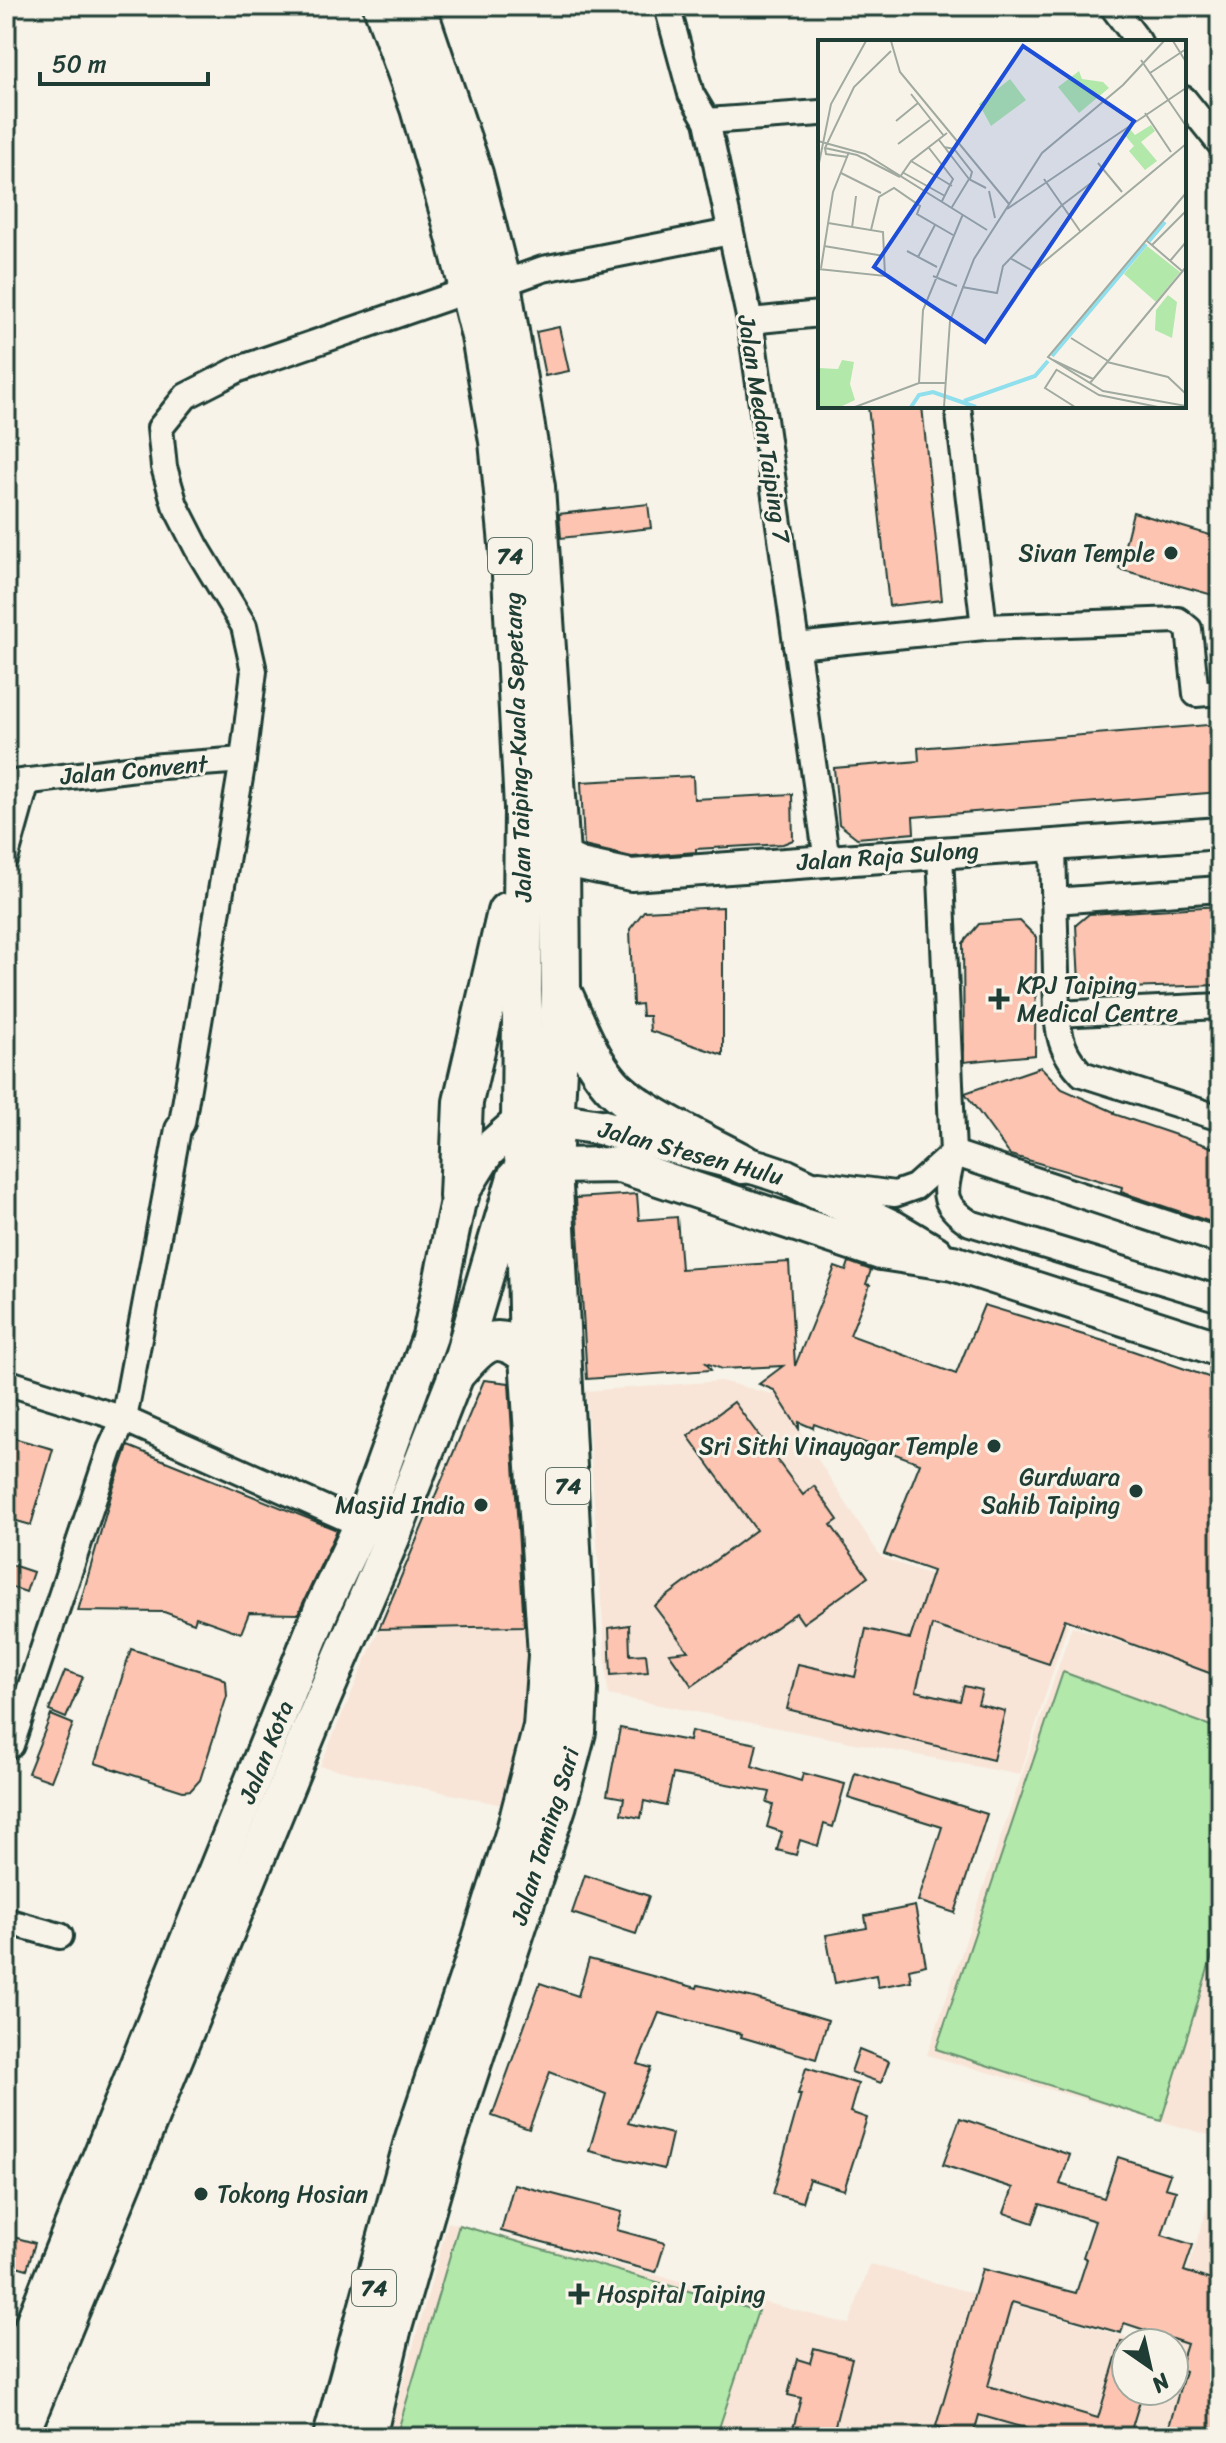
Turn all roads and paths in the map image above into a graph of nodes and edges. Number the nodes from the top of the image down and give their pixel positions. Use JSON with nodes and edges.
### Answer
{"nodes":[{"id":1,"x":383,"y":6,"type":"edge"},
{"id":2,"x":416,"y":6,"type":"edge"},
{"id":3,"x":667,"y":6,"type":"edge"},
{"id":4,"x":1112,"y":6,"type":"edge"},
{"id":5,"x":1138,"y":40,"type":"edge"},
{"id":6,"x":1186,"y":101,"type":"edge"},
{"id":7,"x":818,"y":113,"type":"edge"},
{"id":8,"x":707,"y":121,"type":"junction"},
{"id":9,"x":1218,"y":138,"type":"edge"},
{"id":10,"x":730,"y":232,"type":"junction"},
{"id":11,"x":485,"y":287,"type":"junction"},
{"id":12,"x":818,"y":314,"type":"edge"},
{"id":13,"x":750,"y":321,"type":"junction"},
{"id":14,"x":958,"y":408,"type":"edge"},
{"id":15,"x":984,"y":627,"type":"junction"},
{"id":16,"x":796,"y":646,"type":"junction"},
{"id":17,"x":1220,"y":692,"type":"edge"},
{"id":18,"x":243,"y":760,"type":"junction"},
{"id":19,"x":16,"y":783,"type":"edge"},
{"id":20,"x":524,"y":808,"type":"junction"},
{"id":21,"x":1220,"y":833,"type":"edge"},
{"id":22,"x":1053,"y":845,"type":"junction"},
{"id":23,"x":940,"y":853,"type":"junction"},
{"id":24,"x":560,"y":855,"type":"junction"},
{"id":25,"x":6,"y":856,"type":"edge"},
{"id":26,"x":827,"y":861,"type":"junction"},
{"id":27,"x":1220,"y":889,"type":"edge"},
{"id":28,"x":1054,"y":901,"type":"junction"},
{"id":29,"x":561,"y":991,"type":"junction"},
{"id":30,"x":1220,"y":1006,"type":"edge"},
{"id":31,"x":1057,"y":1014,"type":"junction"},
{"id":32,"x":1220,"y":1118,"type":"edge"},
{"id":33,"x":538,"y":1120,"type":"junction"},
{"id":34,"x":953,"y":1153,"type":"junction"},
{"id":35,"x":743,"y":1164,"type":"junction"},
{"id":36,"x":539,"y":1168,"type":"junction"},
{"id":37,"x":786,"y":1177,"type":"junction"},
{"id":38,"x":459,"y":1196,"type":"junction"},
{"id":39,"x":1220,"y":1241,"type":"edge"},
{"id":40,"x":953,"y":1263,"type":"junction"},
{"id":41,"x":1220,"y":1299,"type":"edge"},
{"id":42,"x":1220,"y":1349,"type":"edge"},
{"id":43,"x":529,"y":1356,"type":"junction"},
{"id":44,"x":458,"y":1370,"type":"junction"},
{"id":45,"x":6,"y":1382,"type":"edge"},
{"id":46,"x":124,"y":1419,"type":"junction"},
{"id":47,"x":377,"y":1531,"type":"junction"},
{"id":48,"x":11,"y":1745,"type":"dead end"},
{"id":49,"x":6,"y":1921,"type":"edge"},
{"id":50,"x":60,"y":1936,"type":"dead end"},
{"id":51,"x":6,"y":2390,"type":"edge"},
{"id":52,"x":20,"y":2437,"type":"edge"},
{"id":53,"x":333,"y":2437,"type":"edge"},
{"id":54,"x":366,"y":2437,"type":"edge"}],
"edges":[{"from":1,"to":11,"type":"main road","name":"Jalan Taiping-Kuala Sepetang","number":"74"},
{"from":2,"to":11,"type":"main road","name":"Jalan Taiping-Kuala Sepetang","number":"74"},
{"from":3,"to":8,"type":"street","name":"Jalan Medan Taiping 7"},
{"from":4,"to":5,"type":"street"},
{"from":6,"to":9,"type":"street"},
{"from":7,"to":8,"type":"street"},
{"from":8,"to":10,"type":"street","name":"Jalan Medan Taiping 7"},
{"from":10,"to":11,"type":"street"},
{"from":10,"to":13,"type":"street","name":"Jalan Medan Taiping 7"},
{"from":11,"to":18,"type":"street"},
{"from":11,"to":20,"type":"main road","name":"Jalan Taiping-Kuala Sepetang","number":"74"},
{"from":11,"to":24,"type":"main road","name":"Jalan Taiping-Kuala Sepetang","number":"74"},
{"from":12,"to":13,"type":"street"},
{"from":13,"to":16,"type":"street","name":"Jalan Medan Taiping 7"},
{"from":14,"to":15,"type":"street"},
{"from":15,"to":16,"type":"street"},
{"from":15,"to":17,"type":"street"},
{"from":16,"to":26,"type":"street","name":"Jalan Medan Taiping 7"},
{"from":18,"to":19,"type":"street","name":"Jalan Convent"},
{"from":18,"to":46,"type":"street"},
{"from":19,"to":25,"type":"street","name":"Jalan Convent"},
{"from":20,"to":33,"type":"main road","name":"Jalan Taiping-Kuala Sepetang","number":"74"},
{"from":20,"to":38,"type":"main road"},
{"from":21,"to":22,"type":"street","name":"Jalan Raja Sulong"},
{"from":22,"to":23,"type":"street","name":"Jalan Raja Sulong"},
{"from":22,"to":28,"type":"street"},
{"from":23,"to":26,"type":"street","name":"Jalan Raja Sulong"},
{"from":23,"to":34,"type":"street"},
{"from":24,"to":26,"type":"street","name":"Jalan Raja Sulong"},
{"from":24,"to":29,"type":"main road","name":"Jalan Taiping-Kuala Sepetang","number":"74"},
{"from":27,"to":28,"type":"street"},
{"from":28,"to":31,"type":"street"},
{"from":29,"to":33,"type":"main road","name":"Jalan Taiping-Kuala Sepetang","number":"74"},
{"from":29,"to":35,"type":"main road"},
{"from":30,"to":31,"type":"street"},
{"from":31,"to":32,"type":"street"},
{"from":33,"to":35,"type":"main road","name":"Jalan Stesen Hulu"},
{"from":33,"to":36,"type":"main road","number":"74"},
{"from":33,"to":38,"type":"main road","name":"Jalan Kota"},
{"from":34,"to":37,"type":"street"},
{"from":34,"to":39,"type":"street"},
{"from":34,"to":41,"type":"street"},
{"from":35,"to":37,"type":"main road","name":"Jalan Stesen Hulu"},
{"from":36,"to":40,"type":"main road","name":"Jalan Stesen Hulu"},
{"from":36,"to":43,"type":"main road","name":"Jalan Taming Sari","number":"74"},
{"from":36,"to":44,"type":"main road","name":"Jalan Kota"},
{"from":36,"to":54,"type":"main road","name":"Jalan Taming Sari","number":"74"},
{"from":37,"to":40,"type":"main road","name":"Jalan Stesen Hulu"},
{"from":38,"to":47,"type":"main road","name":"Jalan Kota"},
{"from":40,"to":42,"type":"main road","name":"Jalan Stesen Hulu"},
{"from":43,"to":44,"type":"main road"},
{"from":43,"to":53,"type":"main road","name":"Jalan Taming Sari","number":"74"},
{"from":44,"to":47,"type":"main road","name":"Jalan Kota"},
{"from":45,"to":46,"type":"street"},
{"from":46,"to":47,"type":"street"},
{"from":46,"to":48,"type":"street"},
{"from":47,"to":51,"type":"main road","name":"Jalan Kota"},
{"from":47,"to":52,"type":"main road","name":"Jalan Kota"},
{"from":49,"to":50,"type":"street"}]}
